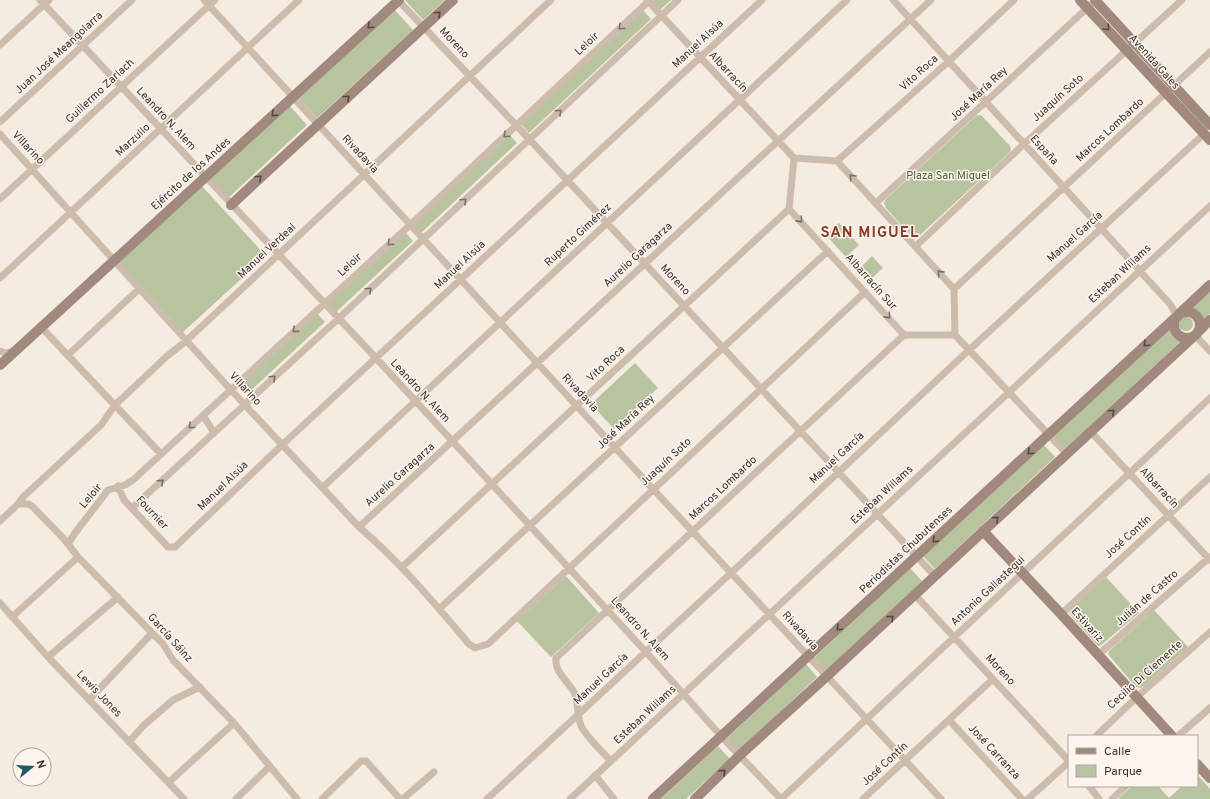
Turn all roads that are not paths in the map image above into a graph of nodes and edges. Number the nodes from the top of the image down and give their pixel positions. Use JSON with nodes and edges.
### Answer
{"nodes":[{"id":1,"x":132,"y":0,"type":"edge"},
{"id":2,"x":215,"y":0,"type":"edge"},
{"id":3,"x":299,"y":0,"type":"edge"},
{"id":4,"x":398,"y":0,"type":"edge"},
{"id":5,"x":453,"y":0,"type":"edge"},
{"id":6,"x":551,"y":0,"type":"edge"},
{"id":7,"x":648,"y":0,"type":"edge"},
{"id":8,"x":678,"y":0,"type":"edge"},
{"id":9,"x":762,"y":0,"type":"edge"},
{"id":10,"x":847,"y":0,"type":"edge"},
{"id":11,"x":893,"y":0,"type":"edge"},
{"id":12,"x":930,"y":0,"type":"edge"},
{"id":13,"x":1014,"y":0,"type":"edge"},
{"id":14,"x":1080,"y":0,"type":"edge"},
{"id":15,"x":1096,"y":0,"type":"edge"},
{"id":16,"x":1182,"y":0,"type":"edge"},
{"id":17,"x":44,"y":1,"type":"edge"},
{"id":18,"x":206,"y":3,"type":"edge"},
{"id":19,"x":1087,"y":8,"type":"junction"},
{"id":20,"x":661,"y":16,"type":"junction"},
{"id":21,"x":911,"y":19,"type":"junction"},
{"id":22,"x":424,"y":27,"type":"junction"},
{"id":23,"x":1135,"y":43,"type":"junction"},
{"id":24,"x":0,"y":45,"type":"edge"},
{"id":25,"x":83,"y":46,"type":"junction"},
{"id":26,"x":248,"y":48,"type":"junction"},
{"id":27,"x":1127,"y":50,"type":"junction"},
{"id":28,"x":1210,"y":52,"type":"edge"},
{"id":29,"x":700,"y":58,"type":"junction"},
{"id":30,"x":949,"y":61,"type":"junction"},
{"id":31,"x":469,"y":76,"type":"junction"},
{"id":32,"x":1174,"y":85,"type":"junction"},
{"id":33,"x":120,"y":86,"type":"junction"},
{"id":34,"x":1166,"y":93,"type":"junction"},
{"id":35,"x":293,"y":97,"type":"junction"},
{"id":36,"x":739,"y":100,"type":"junction"},
{"id":37,"x":986,"y":103,"type":"junction"},
{"id":38,"x":0,"y":122,"type":"edge"},
{"id":39,"x":318,"y":125,"type":"junction"},
{"id":40,"x":516,"y":125,"type":"junction"},
{"id":41,"x":1210,"y":125,"type":"edge"},
{"id":42,"x":161,"y":130,"type":"junction"},
{"id":43,"x":0,"y":134,"type":"edge"},
{"id":44,"x":1207,"y":137,"type":"edge"},
{"id":45,"x":530,"y":139,"type":"junction"},
{"id":46,"x":777,"y":141,"type":"junction"},
{"id":47,"x":1024,"y":144,"type":"junction"},
{"id":48,"x":794,"y":158,"type":"junction"},
{"id":49,"x":837,"y":161,"type":"junction"},
{"id":50,"x":32,"y":168,"type":"junction"},
{"id":51,"x":364,"y":174,"type":"junction"},
{"id":52,"x":205,"y":177,"type":"junction"},
{"id":53,"x":568,"y":180,"type":"junction"},
{"id":54,"x":1064,"y":188,"type":"junction"},
{"id":55,"x":0,"y":199,"type":"edge"},
{"id":56,"x":876,"y":203,"type":"junction"},
{"id":57,"x":231,"y":205,"type":"junction"},
{"id":58,"x":1210,"y":206,"type":"edge"},
{"id":59,"x":789,"y":209,"type":"junction"},
{"id":60,"x":71,"y":212,"type":"junction"},
{"id":61,"x":607,"y":223,"type":"junction"},
{"id":62,"x":410,"y":225,"type":"junction"},
{"id":63,"x":1101,"y":229,"type":"junction"},
{"id":64,"x":423,"y":239,"type":"junction"},
{"id":65,"x":916,"y":246,"type":"junction"},
{"id":66,"x":828,"y":251,"type":"junction"},
{"id":67,"x":279,"y":254,"type":"junction"},
{"id":68,"x":114,"y":259,"type":"junction"},
{"id":69,"x":645,"y":264,"type":"junction"},
{"id":70,"x":1140,"y":271,"type":"junction"},
{"id":71,"x":0,"y":278,"type":"edge"},
{"id":72,"x":460,"y":280,"type":"junction"},
{"id":73,"x":1210,"y":285,"type":"edge"},
{"id":74,"x":138,"y":289,"type":"junction"},
{"id":75,"x":954,"y":289,"type":"junction"},
{"id":76,"x":865,"y":292,"type":"junction"},
{"id":77,"x":324,"y":303,"type":"junction"},
{"id":78,"x":685,"y":306,"type":"junction"},
{"id":79,"x":1177,"y":316,"type":"junction"},
{"id":80,"x":338,"y":319,"type":"junction"},
{"id":81,"x":1210,"y":320,"type":"edge"},
{"id":82,"x":500,"y":322,"type":"junction"},
{"id":83,"x":41,"y":327,"type":"junction"},
{"id":84,"x":904,"y":334,"type":"junction"},
{"id":85,"x":1195,"y":334,"type":"junction"},
{"id":86,"x":955,"y":335,"type":"junction"},
{"id":87,"x":186,"y":341,"type":"junction"},
{"id":88,"x":723,"y":347,"type":"junction"},
{"id":89,"x":969,"y":350,"type":"junction"},
{"id":90,"x":15,"y":351,"type":"junction"},
{"id":91,"x":1210,"y":351,"type":"edge"},
{"id":92,"x":0,"y":352,"type":"edge"},
{"id":93,"x":68,"y":355,"type":"junction"},
{"id":94,"x":376,"y":358,"type":"junction"},
{"id":95,"x":537,"y":363,"type":"junction"},
{"id":96,"x":0,"y":365,"type":"edge"},
{"id":97,"x":230,"y":389,"type":"junction"},
{"id":98,"x":762,"y":389,"type":"junction"},
{"id":99,"x":1009,"y":392,"type":"junction"},
{"id":100,"x":1210,"y":398,"type":"edge"},
{"id":101,"x":415,"y":401,"type":"junction"},
{"id":102,"x":115,"y":405,"type":"junction"},
{"id":103,"x":245,"y":405,"type":"junction"},
{"id":104,"x":577,"y":406,"type":"junction"},
{"id":105,"x":203,"y":415,"type":"junction"},
{"id":106,"x":800,"y":431,"type":"junction"},
{"id":107,"x":1091,"y":432,"type":"junction"},
{"id":108,"x":214,"y":433,"type":"junction"},
{"id":109,"x":1049,"y":434,"type":"junction"},
{"id":110,"x":453,"y":442,"type":"junction"},
{"id":111,"x":283,"y":444,"type":"junction"},
{"id":112,"x":614,"y":447,"type":"junction"},
{"id":113,"x":161,"y":454,"type":"junction"},
{"id":114,"x":1067,"y":454,"type":"junction"},
{"id":115,"x":838,"y":472,"type":"junction"},
{"id":116,"x":1130,"y":474,"type":"junction"},
{"id":117,"x":1210,"y":477,"type":"edge"},
{"id":118,"x":492,"y":484,"type":"junction"},
{"id":119,"x":118,"y":486,"type":"junction"},
{"id":120,"x":323,"y":487,"type":"junction"},
{"id":121,"x":653,"y":489,"type":"junction"},
{"id":122,"x":18,"y":504,"type":"junction"},
{"id":123,"x":132,"y":508,"type":"junction"},
{"id":124,"x":877,"y":514,"type":"junction"},
{"id":125,"x":1169,"y":515,"type":"junction"},
{"id":126,"x":0,"y":521,"type":"edge"},
{"id":127,"x":359,"y":526,"type":"junction"},
{"id":128,"x":530,"y":526,"type":"junction"},
{"id":129,"x":983,"y":531,"type":"junction"},
{"id":130,"x":692,"y":532,"type":"junction"},
{"id":131,"x":68,"y":544,"type":"junction"},
{"id":132,"x":175,"y":547,"type":"joint"},
{"id":133,"x":916,"y":556,"type":"junction"},
{"id":134,"x":78,"y":557,"type":"junction"},
{"id":135,"x":1209,"y":558,"type":"edge"},
{"id":136,"x":402,"y":567,"type":"junction"},
{"id":137,"x":569,"y":568,"type":"junction"},
{"id":138,"x":731,"y":573,"type":"junction"},
{"id":139,"x":1022,"y":573,"type":"junction"},
{"id":140,"x":935,"y":576,"type":"junction"},
{"id":141,"x":915,"y":595,"type":"junction"},
{"id":142,"x":118,"y":597,"type":"junction"},
{"id":143,"x":0,"y":603,"type":"edge"},
{"id":144,"x":439,"y":610,"type":"junction"},
{"id":145,"x":608,"y":610,"type":"junction"},
{"id":146,"x":770,"y":614,"type":"junction"},
{"id":147,"x":1061,"y":614,"type":"junction"},
{"id":148,"x":12,"y":617,"type":"junction"},
{"id":149,"x":1210,"y":632,"type":"edge"},
{"id":150,"x":152,"y":633,"type":"junction"},
{"id":151,"x":954,"y":637,"type":"junction"},
{"id":152,"x":482,"y":646,"type":"joint"},
{"id":153,"x":646,"y":652,"type":"junction"},
{"id":154,"x":1098,"y":655,"type":"junction"},
{"id":155,"x":808,"y":656,"type":"junction"},
{"id":156,"x":48,"y":657,"type":"junction"},
{"id":157,"x":827,"y":676,"type":"junction"},
{"id":158,"x":993,"y":679,"type":"junction"},
{"id":159,"x":200,"y":687,"type":"junction"},
{"id":160,"x":684,"y":694,"type":"junction"},
{"id":161,"x":1137,"y":697,"type":"junction"},
{"id":162,"x":89,"y":700,"type":"junction"},
{"id":163,"x":1210,"y":708,"type":"edge"},
{"id":164,"x":578,"y":715,"type":"junction"},
{"id":165,"x":867,"y":719,"type":"junction"},
{"id":166,"x":949,"y":720,"type":"junction"},
{"id":167,"x":234,"y":724,"type":"junction"},
{"id":168,"x":1097,"y":735,"type":"edge"},
{"id":169,"x":1171,"y":735,"type":"edge"},
{"id":170,"x":1179,"y":735,"type":"edge"},
{"id":171,"x":721,"y":736,"type":"junction"},
{"id":172,"x":129,"y":742,"type":"junction"},
{"id":173,"x":740,"y":755,"type":"junction"},
{"id":174,"x":905,"y":760,"type":"junction"},
{"id":175,"x":1068,"y":760,"type":"edge"},
{"id":176,"x":611,"y":761,"type":"junction"},
{"id":177,"x":1068,"y":762,"type":"edge"},
{"id":178,"x":1198,"y":765,"type":"edge"},
{"id":179,"x":269,"y":767,"type":"junction"},
{"id":180,"x":434,"y":772,"type":"dead end"},
{"id":181,"x":596,"y":775,"type":"junction"},
{"id":182,"x":1210,"y":778,"type":"edge"},
{"id":183,"x":169,"y":782,"type":"junction"},
{"id":184,"x":1090,"y":787,"type":"edge"},
{"id":185,"x":1125,"y":787,"type":"edge"},
{"id":186,"x":184,"y":799,"type":"edge"},
{"id":187,"x":236,"y":799,"type":"edge"},
{"id":188,"x":297,"y":799,"type":"edge"},
{"id":189,"x":322,"y":799,"type":"edge"},
{"id":190,"x":400,"y":799,"type":"edge"},
{"id":191,"x":403,"y":799,"type":"edge"},
{"id":192,"x":487,"y":799,"type":"edge"},
{"id":193,"x":570,"y":799,"type":"edge"},
{"id":194,"x":614,"y":799,"type":"edge"},
{"id":195,"x":654,"y":799,"type":"edge"},
{"id":196,"x":695,"y":799,"type":"edge"},
{"id":197,"x":781,"y":799,"type":"edge"},
{"id":198,"x":863,"y":799,"type":"edge"},
{"id":199,"x":941,"y":799,"type":"edge"},
{"id":200,"x":1022,"y":799,"type":"edge"},
{"id":201,"x":1028,"y":799,"type":"edge"},
{"id":202,"x":1099,"y":799,"type":"edge"},
{"id":203,"x":1112,"y":799,"type":"edge"}],
"edges":[{"from":1,"to":25,"type":"street","name":"Juan José Meangolarra"},
{"from":2,"to":18,"type":"street","name":"Guillermo Zarlach"},
{"from":3,"to":26,"type":"street","name":"Marzullo"},
{"from":4,"to":22,"type":"street","name":"Moreno"},
{"from":4,"to":35,"type":"street","name":"Ejército de los Andes","one_way":true},
{"from":22,"to":5,"type":"street","one_way":true},
{"from":6,"to":31,"type":"street","name":"Manuel Verdeal"},
{"from":7,"to":20,"type":"street","name":"Albarracín"},
{"from":7,"to":40,"type":"street","name":"Leloir","one_way":true},
{"from":8,"to":20,"type":"street"},
{"from":9,"to":29,"type":"street","name":"Manuel Alsúa"},
{"from":10,"to":36,"type":"street","name":"Ruperto Giménez"},
{"from":11,"to":21,"type":"street","name":"España"},
{"from":12,"to":21,"type":"street","name":"Aurelio Garagarza"},
{"from":13,"to":30,"type":"street","name":"Vito Roca"},
{"from":14,"to":19,"type":"street","name":"Avenida Gales"},
{"from":15,"to":19,"type":"street","name":"José María Rey"},
{"from":15,"to":23,"type":"street","name":"Avenida Gales"},
{"from":16,"to":23,"type":"street","name":"Juaquín Soto"},
{"from":17,"to":24,"type":"street"},
{"from":17,"to":25,"type":"street","name":"Leandro N. Alem"},
{"from":18,"to":26,"type":"street","name":"Rivadavia"},
{"from":18,"to":33,"type":"street","name":"Guillermo Zarlach"},
{"from":19,"to":27,"type":"street","name":"Avenida Gales","one_way":true},
{"from":19,"to":37,"type":"street","name":"José María Rey"},
{"from":20,"to":29,"type":"street","name":"Albarracín"},
{"from":45,"to":20,"type":"street","one_way":true},
{"from":21,"to":30,"type":"street","name":"España"},
{"from":21,"to":46,"type":"street","name":"Aurelio Garagarza"},
{"from":22,"to":31,"type":"street","name":"Moreno"},
{"from":39,"to":22,"type":"street","one_way":true},
{"from":23,"to":27,"type":"street","name":"Juaquín Soto"},
{"from":23,"to":32,"type":"street","name":"Avenida Gales"},
{"from":25,"to":33,"type":"street","name":"Leandro N. Alem"},
{"from":25,"to":38,"type":"street","name":"Juan José Meangolarra"},
{"from":26,"to":35,"type":"street","name":"Rivadavia"},
{"from":26,"to":42,"type":"street","name":"Marzullo"},
{"from":27,"to":34,"type":"street","name":"Avenida Gales"},
{"from":27,"to":47,"type":"street","name":"Juaquín Soto"},
{"from":28,"to":32,"type":"street","name":"Marcos Lombardo"},
{"from":29,"to":36,"type":"street","name":"Albarracín"},
{"from":29,"to":53,"type":"street","name":"Manuel Alsúa"},
{"from":30,"to":37,"type":"street","name":"España"},
{"from":30,"to":49,"type":"street","name":"Vito Roca"},
{"from":31,"to":40,"type":"street","name":"Moreno"},
{"from":31,"to":51,"type":"street","name":"Manuel Verdeal"},
{"from":32,"to":34,"type":"street","name":"Marcos Lombardo"},
{"from":32,"to":41,"type":"street","name":"Avenida Gales"},
{"from":33,"to":42,"type":"street","name":"Leandro N. Alem"},
{"from":33,"to":50,"type":"street","name":"Guillermo Zarlach"},
{"from":34,"to":44,"type":"street","name":"Avenida Gales"},
{"from":34,"to":54,"type":"street","name":"Marcos Lombardo"},
{"from":35,"to":39,"type":"street","name":"Rivadavia"},
{"from":35,"to":52,"type":"street","name":"Ejército de los Andes","one_way":true},
{"from":36,"to":46,"type":"street","name":"Albarracín"},
{"from":36,"to":61,"type":"street","name":"Ruperto Giménez"},
{"from":37,"to":47,"type":"street","name":"España"},
{"from":37,"to":56,"type":"street","name":"José María Rey"},
{"from":39,"to":51,"type":"street","name":"Rivadavia"},
{"from":57,"to":39,"type":"street","one_way":true},
{"from":40,"to":45,"type":"street","name":"Moreno"},
{"from":40,"to":62,"type":"street","name":"Leloir","one_way":true},
{"from":42,"to":52,"type":"street","name":"Leandro N. Alem"},
{"from":42,"to":60,"type":"street","name":"Marzullo"},
{"from":43,"to":50,"type":"street","name":"Villarino"},
{"from":44,"to":63,"type":"street","name":"Manuel García"},
{"from":45,"to":53,"type":"street","name":"Moreno"},
{"from":64,"to":45,"type":"street","one_way":true},
{"from":46,"to":48,"type":"street","name":"Albarracín"},
{"from":46,"to":69,"type":"street","name":"Aurelio Garagarza"},
{"from":47,"to":54,"type":"street","name":"España"},
{"from":47,"to":65,"type":"street","name":"Juaquín Soto"},
{"from":48,"to":49,"type":"street"},
{"from":48,"to":59,"type":"street"},
{"from":56,"to":49,"type":"street","one_way":true},
{"from":50,"to":55,"type":"street","name":"Guillermo Zarlach"},
{"from":50,"to":60,"type":"street","name":"Villarino"},
{"from":51,"to":62,"type":"street","name":"Rivadavia"},
{"from":51,"to":67,"type":"street","name":"Manuel Verdeal"},
{"from":52,"to":57,"type":"street","name":"Leandro N. Alem"},
{"from":52,"to":68,"type":"street","name":"Ejército de los Andes"},
{"from":53,"to":61,"type":"street","name":"Moreno"},
{"from":53,"to":72,"type":"street","name":"Manuel Alsúa"},
{"from":54,"to":63,"type":"street","name":"España"},
{"from":54,"to":75,"type":"street","name":"Marcos Lombardo"},
{"from":56,"to":65,"type":"street"},
{"from":57,"to":67,"type":"street","name":"Leandro N. Alem"},
{"from":58,"to":70,"type":"street","name":"Esteban Willams"},
{"from":59,"to":66,"type":"street","name":"Albarracín Sur","one_way":true},
{"from":59,"to":78,"type":"street","name":"Vito Roca"},
{"from":60,"to":68,"type":"street","name":"Villarino"},
{"from":60,"to":71,"type":"street","name":"Marzullo"},
{"from":61,"to":69,"type":"street","name":"Moreno"},
{"from":61,"to":82,"type":"street","name":"Ruperto Giménez"},
{"from":62,"to":64,"type":"street","name":"Rivadavia"},
{"from":62,"to":77,"type":"street","name":"Leloir","one_way":true},
{"from":63,"to":70,"type":"street","name":"España"},
{"from":63,"to":89,"type":"street","name":"Manuel García"},
{"from":64,"to":72,"type":"street","name":"Rivadavia"},
{"from":80,"to":64,"type":"street","one_way":true},
{"from":75,"to":65,"type":"street","one_way":true},
{"from":66,"to":76,"type":"street","name":"Albarracín Sur"},
{"from":66,"to":88,"type":"street","name":"José María Rey"},
{"from":67,"to":77,"type":"street","name":"Leandro N. Alem"},
{"from":67,"to":87,"type":"street","name":"Manuel Verdeal"},
{"from":68,"to":74,"type":"street","name":"Villarino"},
{"from":68,"to":83,"type":"street","name":"Ejército de los Andes"},
{"from":69,"to":78,"type":"street","name":"Moreno"},
{"from":69,"to":95,"type":"street","name":"Aurelio Garagarza"},
{"from":70,"to":79,"type":"street","name":"España"},
{"from":70,"to":99,"type":"street","name":"Esteban Willams"},
{"from":72,"to":82,"type":"street","name":"Rivadavia"},
{"from":72,"to":94,"type":"street","name":"Manuel Alsúa"},
{"from":73,"to":79,"type":"street","name":"Periodistas Chubutenses"},
{"from":74,"to":87,"type":"street","name":"Villarino"},
{"from":74,"to":93,"type":"street"},
{"from":75,"to":86,"type":"street"},
{"from":76,"to":84,"type":"street","name":"Albarracín Sur","one_way":true},
{"from":76,"to":98,"type":"street","name":"Juaquín Soto"},
{"from":77,"to":80,"type":"street","name":"Leandro N. Alem"},
{"from":77,"to":97,"type":"street","name":"Leloir","one_way":true},
{"from":78,"to":88,"type":"street","name":"Moreno"},
{"from":78,"to":104,"type":"street","name":"Vito Roca"},
{"from":79,"to":85,"type":"street"},
{"from":79,"to":85,"type":"street"},
{"from":79,"to":109,"type":"street","name":"Periodistas Chubutenses","one_way":true},
{"from":80,"to":94,"type":"street","name":"Leandro N. Alem"},
{"from":103,"to":80,"type":"street","one_way":true},
{"from":81,"to":85,"type":"street"},
{"from":82,"to":95,"type":"street","name":"Rivadavia"},
{"from":82,"to":101,"type":"street","name":"Ruperto Giménez"},
{"from":83,"to":90,"type":"street","name":"Ejército de los Andes"},
{"from":83,"to":93,"type":"street"},
{"from":84,"to":86,"type":"street"},
{"from":84,"to":106,"type":"street","name":"Marcos Lombardo"},
{"from":85,"to":91,"type":"street"},
{"from":107,"to":85,"type":"street","one_way":true},
{"from":86,"to":89,"type":"street"},
{"from":87,"to":97,"type":"street","name":"Villarino"},
{"from":87,"to":102,"type":"street","name":"Manuel Verdeal"},
{"from":88,"to":98,"type":"street","name":"Moreno"},
{"from":88,"to":112,"type":"street","name":"José María Rey"},
{"from":89,"to":99,"type":"street"},
{"from":89,"to":115,"type":"street","name":"Manuel García"},
{"from":90,"to":92,"type":"street"},
{"from":90,"to":96,"type":"street","name":"Ejército de los Andes"},
{"from":93,"to":102,"type":"street"},
{"from":94,"to":101,"type":"street","name":"Leandro N. Alem"},
{"from":94,"to":111,"type":"street","name":"Manuel Alsúa"},
{"from":95,"to":104,"type":"street","name":"Rivadavia"},
{"from":95,"to":110,"type":"street","name":"Aurelio Garagarza"},
{"from":97,"to":103,"type":"street","name":"Villarino"},
{"from":97,"to":105,"type":"street","name":"Leloir"},
{"from":98,"to":106,"type":"street","name":"Moreno"},
{"from":98,"to":121,"type":"street","name":"Juaquín Soto"},
{"from":99,"to":109,"type":"street"},
{"from":99,"to":124,"type":"street","name":"Esteban Willams"},
{"from":100,"to":116,"type":"street","name":"Antonio Gallastegui"},
{"from":101,"to":110,"type":"street","name":"Leandro N. Alem"},
{"from":101,"to":120,"type":"street","name":"Ruperto Giménez"},
{"from":102,"to":113,"type":"street"},
{"from":102,"to":122,"type":"street","name":"Manuel Verdeal"},
{"from":103,"to":108,"type":"street"},
{"from":103,"to":111,"type":"street","name":"Villarino"},
{"from":104,"to":112,"type":"street","name":"Rivadavia"},
{"from":104,"to":118,"type":"street","name":"Vito Roca"},
{"from":105,"to":108,"type":"street"},
{"from":105,"to":113,"type":"street","name":"Leloir","one_way":true},
{"from":106,"to":115,"type":"street","name":"Moreno"},
{"from":106,"to":130,"type":"street","name":"Marcos Lombardo"},
{"from":107,"to":114,"type":"street"},
{"from":107,"to":116,"type":"street","name":"Albarracín"},
{"from":123,"to":108,"type":"street","one_way":true},
{"from":109,"to":114,"type":"street"},
{"from":109,"to":133,"type":"street","name":"Periodistas Chubutenses","one_way":true},
{"from":110,"to":118,"type":"street","name":"Leandro N. Alem"},
{"from":110,"to":127,"type":"street","name":"Aurelio Garagarza"},
{"from":111,"to":120,"type":"street","name":"Villarino"},
{"from":111,"to":132,"type":"street","name":"Manuel Alsúa"},
{"from":112,"to":121,"type":"street","name":"Rivadavia"},
{"from":112,"to":128,"type":"street","name":"José María Rey"},
{"from":113,"to":119,"type":"street","name":"Leloir"},
{"from":129,"to":114,"type":"street","one_way":true},
{"from":115,"to":124,"type":"street","name":"Moreno"},
{"from":115,"to":138,"type":"street","name":"Manuel García"},
{"from":116,"to":125,"type":"street","name":"Albarracín"},
{"from":116,"to":139,"type":"street","name":"Antonio Gallastegui"},
{"from":117,"to":125,"type":"street","name":"José Contín"},
{"from":118,"to":128,"type":"street","name":"Leandro N. Alem"},
{"from":118,"to":136,"type":"street","name":"Vito Roca"},
{"from":119,"to":123,"type":"street","name":"Fournier"},
{"from":119,"to":131,"type":"street","name":"Leloir"},
{"from":120,"to":127,"type":"street","name":"Villarino"},
{"from":121,"to":130,"type":"street","name":"Rivadavia"},
{"from":121,"to":137,"type":"street","name":"Juaquín Soto"},
{"from":122,"to":126,"type":"street","name":"Manuel Verdeal"},
{"from":122,"to":131,"type":"street","name":"García Sáinz"},
{"from":123,"to":132,"type":"street","name":"Fournier"},
{"from":124,"to":133,"type":"street","name":"Moreno"},
{"from":124,"to":146,"type":"street","name":"Esteban Willams"},
{"from":125,"to":135,"type":"street","name":"Albarracín"},
{"from":125,"to":147,"type":"street","name":"José Contín"},
{"from":127,"to":136,"type":"street","name":"Villarino"},
{"from":128,"to":137,"type":"street","name":"Leandro N. Alem"},
{"from":128,"to":144,"type":"street","name":"José María Rey"},
{"from":129,"to":139,"type":"street","name":"Estivariz"},
{"from":129,"to":140,"type":"street"},
{"from":130,"to":138,"type":"street","name":"Rivadavia"},
{"from":130,"to":145,"type":"street","name":"Marcos Lombardo"},
{"from":131,"to":134,"type":"street","name":"García Sáinz"},
{"from":133,"to":140,"type":"street","name":"Moreno"},
{"from":133,"to":155,"type":"street","name":"Periodistas Chubutenses","one_way":true},
{"from":134,"to":142,"type":"street","name":"García Sáinz"},
{"from":134,"to":148,"type":"street"},
{"from":135,"to":154,"type":"street","name":"Julián de Castro"},
{"from":136,"to":144,"type":"street","name":"Villarino"},
{"from":137,"to":145,"type":"street","name":"Leandro N. Alem"},
{"from":137,"to":152,"type":"street","name":"Juaquín Soto"},
{"from":138,"to":146,"type":"street","name":"Rivadavia"},
{"from":138,"to":153,"type":"street","name":"Manuel García"},
{"from":139,"to":147,"type":"street","name":"Estivariz"},
{"from":139,"to":151,"type":"street","name":"Antonio Gallastegui"},
{"from":140,"to":141,"type":"street"},
{"from":141,"to":151,"type":"street","name":"Moreno"},
{"from":157,"to":141,"type":"street","one_way":true},
{"from":142,"to":150,"type":"street","name":"García Sáinz"},
{"from":142,"to":156,"type":"street"},
{"from":143,"to":148,"type":"street","name":"Lewis Jones"},
{"from":144,"to":152,"type":"street","name":"Villarino"},
{"from":145,"to":153,"type":"street","name":"Leandro N. Alem"},
{"from":145,"to":164,"type":"street","name":"Marcos Lombardo"},
{"from":146,"to":155,"type":"street","name":"Rivadavia"},
{"from":146,"to":160,"type":"street","name":"Esteban Willams"},
{"from":147,"to":154,"type":"street","name":"Estivariz"},
{"from":148,"to":156,"type":"street","name":"Lewis Jones"},
{"from":149,"to":161,"type":"street","name":"Cecilio Di Clemente"},
{"from":150,"to":159,"type":"street","name":"García Sáinz"},
{"from":150,"to":162,"type":"street"},
{"from":151,"to":158,"type":"street","name":"Moreno"},
{"from":151,"to":165,"type":"street","name":"Antonio Gallastegui"},
{"from":153,"to":160,"type":"street","name":"Leandro N. Alem"},
{"from":153,"to":164,"type":"street","name":"Manuel García"},
{"from":154,"to":161,"type":"street","name":"Estivariz"},
{"from":155,"to":157,"type":"street","name":"Rivadavia"},
{"from":155,"to":171,"type":"street","name":"Periodistas Chubutenses"},
{"from":156,"to":162,"type":"street","name":"Lewis Jones"},
{"from":157,"to":165,"type":"street","name":"Rivadavia"},
{"from":157,"to":173,"type":"street"},
{"from":158,"to":166,"type":"street","name":"José Contín"},
{"from":158,"to":175,"type":"street","name":"Moreno"},
{"from":159,"to":167,"type":"street","name":"García Sáinz"},
{"from":159,"to":172,"type":"street"},
{"from":160,"to":171,"type":"street","name":"Leandro N. Alem"},
{"from":160,"to":176,"type":"street","name":"Esteban Willams"},
{"from":161,"to":168,"type":"street","name":"Cecilio Di Clemente"},
{"from":161,"to":169,"type":"street","name":"Estivariz"},
{"from":162,"to":172,"type":"street","name":"Lewis Jones"},
{"from":163,"to":170,"type":"street"},
{"from":164,"to":176,"type":"street"},
{"from":164,"to":192,"type":"street","name":"Manuel García"},
{"from":165,"to":174,"type":"street","name":"Rivadavia"},
{"from":165,"to":197,"type":"street","name":"Antonio Gallastegui"},
{"from":166,"to":174,"type":"street","name":"José Contín"},
{"from":166,"to":200,"type":"street","name":"José Carranza"},
{"from":167,"to":179,"type":"street","name":"García Sáinz"},
{"from":167,"to":183,"type":"street"},
{"from":171,"to":173,"type":"street","name":"Leandro N. Alem"},
{"from":171,"to":195,"type":"street","name":"Periodistas Chubutenses"},
{"from":172,"to":183,"type":"street","name":"Lewis Jones"},
{"from":196,"to":173,"type":"street","one_way":true},
{"from":173,"to":197,"type":"street","name":"Leandro N. Alem"},
{"from":174,"to":198,"type":"street","name":"José Contín"},
{"from":174,"to":199,"type":"street","name":"Rivadavia"},
{"from":176,"to":181,"type":"street","name":"Esteban Willams"},
{"from":177,"to":201,"type":"street"},
{"from":178,"to":182,"type":"street"},
{"from":179,"to":187,"type":"street"},
{"from":179,"to":188,"type":"street","name":"García Sáinz"},
{"from":180,"to":191,"type":"street"},
{"from":181,"to":193,"type":"street","name":"Esteban Willams"},
{"from":181,"to":194,"type":"street"},
{"from":183,"to":186,"type":"street","name":"Lewis Jones"},
{"from":184,"to":202,"type":"street"},
{"from":185,"to":203,"type":"street"},
{"from":189,"to":190,"type":"street"}]}
